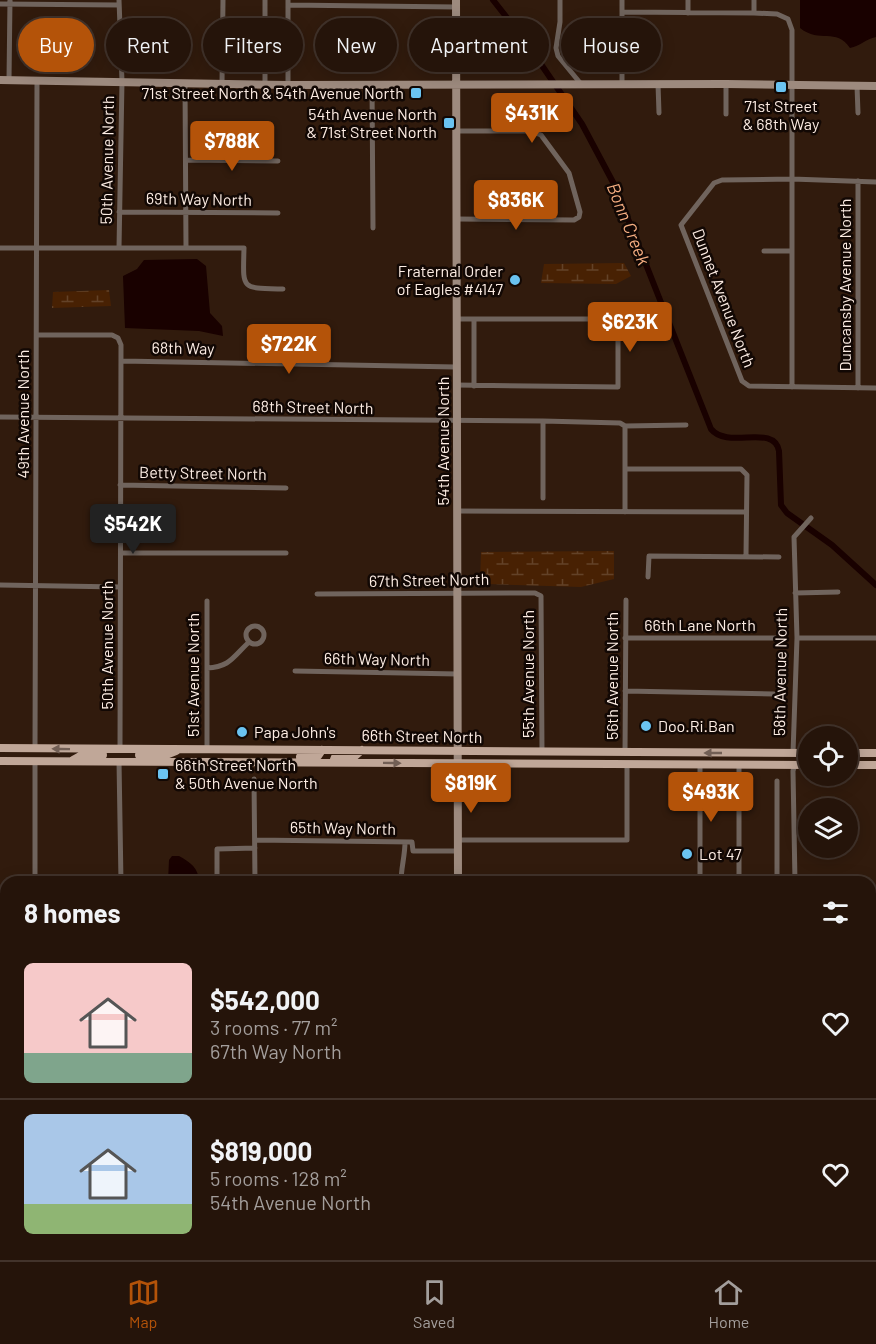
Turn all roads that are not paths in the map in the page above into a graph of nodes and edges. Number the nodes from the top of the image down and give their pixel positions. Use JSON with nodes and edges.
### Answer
{"nodes":[{"id":1,"x":223,"y":0,"type":"edge"},
{"id":2,"x":265,"y":0,"type":"edge"},
{"id":3,"x":560,"y":0,"type":"edge"},
{"id":4,"x":622,"y":0,"type":"edge"},
{"id":5,"x":688,"y":0,"type":"edge"},
{"id":6,"x":754,"y":0,"type":"edge"},
{"id":7,"x":10,"y":2,"type":"edge"},
{"id":8,"x":119,"y":2,"type":"edge"},
{"id":9,"x":288,"y":3,"type":"edge"},
{"id":10,"x":0,"y":4,"type":"edge"},
{"id":11,"x":456,"y":4,"type":"edge"},
{"id":12,"x":622,"y":12,"type":"junction"},
{"id":13,"x":688,"y":13,"type":"junction"},
{"id":14,"x":754,"y":13,"type":"junction"},
{"id":15,"x":4,"y":80,"type":"edge"},
{"id":16,"x":37,"y":80,"type":"junction"},
{"id":17,"x":122,"y":81,"type":"junction"},
{"id":18,"x":185,"y":83,"type":"junction"},
{"id":19,"x":222,"y":83,"type":"junction"},
{"id":20,"x":265,"y":84,"type":"junction"},
{"id":21,"x":581,"y":84,"type":"junction"},
{"id":22,"x":622,"y":84,"type":"junction"},
{"id":23,"x":658,"y":84,"type":"junction"},
{"id":24,"x":726,"y":84,"type":"junction"},
{"id":25,"x":288,"y":85,"type":"junction"},
{"id":26,"x":372,"y":85,"type":"junction"},
{"id":27,"x":456,"y":85,"type":"junction"},
{"id":28,"x":792,"y":85,"type":"junction"},
{"id":29,"x":857,"y":86,"type":"junction"},
{"id":30,"x":876,"y":86,"type":"edge"},
{"id":31,"x":659,"y":113,"type":"dead end"},
{"id":32,"x":858,"y":113,"type":"dead end"},
{"id":33,"x":726,"y":114,"type":"dead end"},
{"id":34,"x":456,"y":131,"type":"junction"},
{"id":35,"x":187,"y":160,"type":"junction"},
{"id":36,"x":278,"y":161,"type":"dead end"},
{"id":37,"x":792,"y":179,"type":"junction"},
{"id":38,"x":858,"y":182,"type":"junction"},
{"id":39,"x":876,"y":182,"type":"edge"},
{"id":40,"x":119,"y":212,"type":"junction"},
{"id":41,"x":186,"y":212,"type":"junction"},
{"id":42,"x":278,"y":213,"type":"dead end"},
{"id":43,"x":457,"y":219,"type":"junction"},
{"id":44,"x":374,"y":228,"type":"dead end"},
{"id":45,"x":37,"y":247,"type":"junction"},
{"id":46,"x":0,"y":248,"type":"edge"},
{"id":47,"x":119,"y":248,"type":"junction"},
{"id":48,"x":186,"y":248,"type":"junction"},
{"id":49,"x":764,"y":251,"type":"dead end"},
{"id":50,"x":792,"y":251,"type":"junction"},
{"id":51,"x":283,"y":289,"type":"dead end"},
{"id":52,"x":456,"y":319,"type":"junction"},
{"id":53,"x":474,"y":319,"type":"junction"},
{"id":54,"x":37,"y":335,"type":"junction"},
{"id":55,"x":122,"y":361,"type":"junction"},
{"id":56,"x":456,"y":367,"type":"junction"},
{"id":57,"x":456,"y":386,"type":"junction"},
{"id":58,"x":474,"y":386,"type":"junction"},
{"id":59,"x":792,"y":387,"type":"junction"},
{"id":60,"x":858,"y":388,"type":"junction"},
{"id":61,"x":876,"y":388,"type":"edge"},
{"id":62,"x":0,"y":417,"type":"edge"},
{"id":63,"x":37,"y":417,"type":"junction"},
{"id":64,"x":121,"y":418,"type":"junction"},
{"id":65,"x":543,"y":421,"type":"junction"},
{"id":66,"x":457,"y":422,"type":"junction"},
{"id":67,"x":686,"y":425,"type":"dead end"},
{"id":68,"x":625,"y":426,"type":"junction"},
{"id":69,"x":626,"y":469,"type":"junction"},
{"id":70,"x":120,"y":485,"type":"junction"},
{"id":71,"x":286,"y":488,"type":"dead end"},
{"id":72,"x":543,"y":498,"type":"dead end"},
{"id":73,"x":457,"y":512,"type":"junction"},
{"id":74,"x":625,"y":512,"type":"junction"},
{"id":75,"x":746,"y":512,"type":"junction"},
{"id":76,"x":809,"y":519,"type":"dead end"},
{"id":77,"x":121,"y":553,"type":"junction"},
{"id":78,"x":286,"y":553,"type":"dead end"},
{"id":79,"x":746,"y":556,"type":"junction"},
{"id":80,"x":780,"y":557,"type":"dead end"},
{"id":81,"x":648,"y":577,"type":"dead end"},
{"id":82,"x":0,"y":585,"type":"edge"},
{"id":83,"x":37,"y":585,"type":"junction"},
{"id":84,"x":120,"y":587,"type":"junction"},
{"id":85,"x":838,"y":592,"type":"dead end"},
{"id":86,"x":459,"y":593,"type":"junction"},
{"id":87,"x":795,"y":593,"type":"junction"},
{"id":88,"x":317,"y":594,"type":"dead end"},
{"id":89,"x":541,"y":596,"type":"joint"},
{"id":90,"x":626,"y":600,"type":"dead end"},
{"id":91,"x":207,"y":601,"type":"dead end"},
{"id":92,"x":625,"y":638,"type":"junction"},
{"id":93,"x":775,"y":638,"type":"dead end"},
{"id":94,"x":797,"y":638,"type":"junction"},
{"id":95,"x":876,"y":638,"type":"edge"},
{"id":96,"x":249,"y":642,"type":"dead end"},
{"id":97,"x":207,"y":668,"type":"junction"},
{"id":98,"x":295,"y":671,"type":"dead end"},
{"id":99,"x":458,"y":674,"type":"junction"},
{"id":100,"x":625,"y":691,"type":"junction"},
{"id":101,"x":774,"y":694,"type":"dead end"},
{"id":102,"x":35,"y":748,"type":"junction"},
{"id":103,"x":2,"y":749,"type":"edge"},
{"id":104,"x":120,"y":749,"type":"junction"},
{"id":105,"x":182,"y":749,"type":"junction"},
{"id":106,"x":207,"y":749,"type":"junction"},
{"id":107,"x":285,"y":749,"type":"junction"},
{"id":108,"x":322,"y":750,"type":"junction"},
{"id":109,"x":363,"y":750,"type":"junction"},
{"id":110,"x":458,"y":751,"type":"junction"},
{"id":111,"x":542,"y":752,"type":"junction"},
{"id":112,"x":625,"y":753,"type":"junction"},
{"id":113,"x":688,"y":753,"type":"junction"},
{"id":114,"x":793,"y":753,"type":"junction"},
{"id":115,"x":798,"y":753,"type":"edge"},
{"id":116,"x":858,"y":753,"type":"edge"},
{"id":117,"x":874,"y":753,"type":"edge"},
{"id":118,"x":858,"y":759,"type":"edge"},
{"id":119,"x":120,"y":760,"type":"junction"},
{"id":120,"x":0,"y":761,"type":"edge"},
{"id":121,"x":35,"y":761,"type":"junction"},
{"id":122,"x":71,"y":761,"type":"junction"},
{"id":123,"x":216,"y":761,"type":"junction"},
{"id":124,"x":289,"y":762,"type":"junction"},
{"id":125,"x":333,"y":762,"type":"junction"},
{"id":126,"x":458,"y":764,"type":"junction"},
{"id":127,"x":566,"y":764,"type":"junction"},
{"id":128,"x":627,"y":764,"type":"junction"},
{"id":129,"x":700,"y":764,"type":"junction"},
{"id":130,"x":736,"y":764,"type":"junction"},
{"id":131,"x":798,"y":764,"type":"edge"},
{"id":132,"x":795,"y":765,"type":"junction"},
{"id":133,"x":858,"y":765,"type":"edge"},
{"id":134,"x":876,"y":765,"type":"edge"},
{"id":135,"x":254,"y":779,"type":"dead end"},
{"id":136,"x":777,"y":781,"type":"dead end"},
{"id":137,"x":255,"y":840,"type":"junction"},
{"id":138,"x":458,"y":840,"type":"junction"},
{"id":139,"x":405,"y":842,"type":"junction"},
{"id":140,"x":255,"y":848,"type":"junction"},
{"id":141,"x":458,"y":851,"type":"junction"},
{"id":142,"x":35,"y":876,"type":"edge"},
{"id":143,"x":121,"y":876,"type":"edge"},
{"id":144,"x":217,"y":876,"type":"edge"},
{"id":145,"x":255,"y":876,"type":"edge"},
{"id":146,"x":401,"y":876,"type":"edge"},
{"id":147,"x":458,"y":876,"type":"edge"},
{"id":148,"x":700,"y":876,"type":"edge"},
{"id":149,"x":739,"y":876,"type":"edge"},
{"id":150,"x":777,"y":876,"type":"edge"},
{"id":151,"x":795,"y":876,"type":"edge"}],
"edges":[{"from":1,"to":19,"type":"street"},
{"from":2,"to":20,"type":"street"},
{"from":3,"to":21,"type":"street"},
{"from":4,"to":12,"type":"street"},
{"from":5,"to":13,"type":"street"},
{"from":6,"to":14,"type":"street"},
{"from":7,"to":8,"type":"street"},
{"from":7,"to":10,"type":"street"},
{"from":7,"to":15,"type":"street"},
{"from":8,"to":17,"type":"street","name":"50th Avenue North"},
{"from":9,"to":11,"type":"street"},
{"from":9,"to":25,"type":"street"},
{"from":11,"to":27,"type":"main road","name":"54th Avenue North"},
{"from":12,"to":13,"type":"street"},
{"from":12,"to":22,"type":"street"},
{"from":13,"to":14,"type":"street"},
{"from":14,"to":28,"type":"street"},
{"from":15,"to":16,"type":"main road"},
{"from":16,"to":17,"type":"main road"},
{"from":16,"to":45,"type":"street","name":"49th Avenue North"},
{"from":17,"to":18,"type":"main road"},
{"from":17,"to":40,"type":"street","name":"50th Avenue North"},
{"from":18,"to":19,"type":"main road"},
{"from":18,"to":35,"type":"street"},
{"from":19,"to":20,"type":"main road"},
{"from":20,"to":25,"type":"main road"},
{"from":21,"to":22,"type":"main road"},
{"from":21,"to":27,"type":"main road"},
{"from":22,"to":23,"type":"main road"},
{"from":23,"to":24,"type":"main road"},
{"from":23,"to":31,"type":"street"},
{"from":24,"to":28,"type":"main road"},
{"from":24,"to":33,"type":"street"},
{"from":25,"to":26,"type":"main road"},
{"from":26,"to":27,"type":"main road"},
{"from":26,"to":44,"type":"street"},
{"from":27,"to":34,"type":"main road","name":"54th Avenue North"},
{"from":28,"to":29,"type":"main road"},
{"from":28,"to":37,"type":"street"},
{"from":29,"to":30,"type":"main road"},
{"from":29,"to":32,"type":"street"},
{"from":34,"to":43,"type":"main road","name":"54th Avenue North"},
{"from":34,"to":43,"type":"street"},
{"from":35,"to":36,"type":"street"},
{"from":35,"to":41,"type":"street"},
{"from":37,"to":38,"type":"street"},
{"from":37,"to":50,"type":"street"},
{"from":37,"to":59,"type":"street","name":"Dunnet Avenue North"},
{"from":38,"to":39,"type":"street"},
{"from":38,"to":60,"type":"street","name":"Duncansby Avenue North"},
{"from":40,"to":41,"type":"street","name":"69th Way North"},
{"from":40,"to":47,"type":"street","name":"50th Avenue North"},
{"from":41,"to":42,"type":"street","name":"69th Way North"},
{"from":41,"to":48,"type":"street"},
{"from":43,"to":52,"type":"main road","name":"54th Avenue North"},
{"from":45,"to":46,"type":"street"},
{"from":45,"to":47,"type":"street"},
{"from":45,"to":54,"type":"street","name":"49th Avenue North"},
{"from":47,"to":48,"type":"street"},
{"from":48,"to":51,"type":"street"},
{"from":49,"to":50,"type":"street"},
{"from":50,"to":59,"type":"street"},
{"from":52,"to":53,"type":"street"},
{"from":52,"to":56,"type":"main road","name":"54th Avenue North"},
{"from":53,"to":58,"type":"street"},
{"from":53,"to":58,"type":"street"},
{"from":54,"to":55,"type":"street"},
{"from":54,"to":63,"type":"street","name":"49th Avenue North"},
{"from":55,"to":56,"type":"street","name":"68th Way"},
{"from":55,"to":64,"type":"street","name":"50th Avenue North"},
{"from":56,"to":57,"type":"main road","name":"54th Avenue North"},
{"from":57,"to":58,"type":"street"},
{"from":57,"to":66,"type":"main road","name":"54th Avenue North"},
{"from":59,"to":60,"type":"street"},
{"from":60,"to":61,"type":"street"},
{"from":62,"to":63,"type":"street","name":"68th Street North"},
{"from":63,"to":64,"type":"street","name":"68th Street North"},
{"from":63,"to":83,"type":"street","name":"49th Avenue North"},
{"from":64,"to":66,"type":"street","name":"68th Street North"},
{"from":64,"to":70,"type":"street","name":"50th Avenue North"},
{"from":65,"to":66,"type":"street","name":"68th Street North"},
{"from":65,"to":68,"type":"street","name":"68th Street North"},
{"from":65,"to":72,"type":"street"},
{"from":66,"to":73,"type":"main road","name":"54th Avenue North"},
{"from":67,"to":68,"type":"street","name":"68th Street North"},
{"from":68,"to":69,"type":"street"},
{"from":69,"to":74,"type":"street"},
{"from":69,"to":75,"type":"street"},
{"from":70,"to":71,"type":"street","name":"Betty Street North"},
{"from":70,"to":77,"type":"street","name":"50th Avenue North"},
{"from":73,"to":74,"type":"street"},
{"from":73,"to":86,"type":"main road","name":"54th Avenue North"},
{"from":74,"to":75,"type":"street"},
{"from":75,"to":79,"type":"street"},
{"from":76,"to":87,"type":"street","name":"58th Avenue North"},
{"from":77,"to":78,"type":"street"},
{"from":77,"to":84,"type":"street","name":"50th Avenue North"},
{"from":79,"to":80,"type":"street"},
{"from":79,"to":81,"type":"street"},
{"from":82,"to":83,"type":"street"},
{"from":83,"to":84,"type":"street"},
{"from":83,"to":102,"type":"street","name":"49th Avenue North"},
{"from":84,"to":104,"type":"street","name":"50th Avenue North"},
{"from":85,"to":87,"type":"street"},
{"from":86,"to":88,"type":"street","name":"67th Street North"},
{"from":86,"to":89,"type":"street","name":"67th Street North"},
{"from":86,"to":99,"type":"main road","name":"54th Avenue North"},
{"from":87,"to":94,"type":"street","name":"58th Avenue North"},
{"from":89,"to":111,"type":"street","name":"55th Avenue North"},
{"from":90,"to":92,"type":"street","name":"56th Avenue North"},
{"from":91,"to":97,"type":"street","name":"51st Avenue North"},
{"from":92,"to":93,"type":"street","name":"66th Lane North"},
{"from":92,"to":100,"type":"street","name":"56th Avenue North"},
{"from":94,"to":95,"type":"street"},
{"from":94,"to":114,"type":"street","name":"58th Avenue North"},
{"from":96,"to":97,"type":"street"},
{"from":97,"to":106,"type":"street","name":"51st Avenue North"},
{"from":98,"to":99,"type":"street","name":"66th Way North"},
{"from":99,"to":110,"type":"main road","name":"54th Avenue North"},
{"from":100,"to":101,"type":"street"},
{"from":100,"to":112,"type":"street","name":"56th Avenue North"},
{"from":102,"to":103,"type":"main road","name":"66th Street North"},
{"from":104,"to":102,"type":"main road","name":"66th Street North","one_way":true},
{"from":104,"to":105,"type":"main road","name":"66th Street North"},
{"from":104,"to":122,"type":"main road"},
{"from":105,"to":106,"type":"main road","name":"66th Street North"},
{"from":105,"to":119,"type":"main road"},
{"from":106,"to":107,"type":"main road","name":"66th Street North"},
{"from":107,"to":108,"type":"main road","name":"66th Street North"},
{"from":107,"to":123,"type":"main road"},
{"from":108,"to":109,"type":"main road","name":"66th Street North"},
{"from":108,"to":124,"type":"main road"},
{"from":109,"to":110,"type":"main road","name":"66th Street North"},
{"from":109,"to":125,"type":"main road"},
{"from":110,"to":111,"type":"main road","name":"66th Street North"},
{"from":110,"to":126,"type":"main road","name":"54th Avenue North"},
{"from":111,"to":112,"type":"main road","name":"66th Street North"},
{"from":112,"to":113,"type":"main road","name":"66th Street North"},
{"from":112,"to":127,"type":"main road"},
{"from":114,"to":113,"type":"main road","name":"66th Street North","one_way":true},
{"from":113,"to":128,"type":"main road"},
{"from":114,"to":115,"type":"main road","name":"66th Street North"},
{"from":114,"to":130,"type":"main road"},
{"from":116,"to":117,"type":"main road"},
{"from":117,"to":118,"type":"main road"},
{"from":119,"to":122,"type":"main road","name":"66th Street North"},
{"from":119,"to":123,"type":"main road","name":"66th Street North"},
{"from":119,"to":143,"type":"street"},
{"from":120,"to":121,"type":"main road","name":"66th Street North"},
{"from":121,"to":122,"type":"main road","name":"66th Street North"},
{"from":121,"to":142,"type":"street"},
{"from":123,"to":124,"type":"main road","name":"66th Street North"},
{"from":124,"to":125,"type":"main road","name":"66th Street North"},
{"from":125,"to":126,"type":"main road","name":"66th Street North","one_way":true},
{"from":126,"to":127,"type":"main road","name":"66th Street North"},
{"from":126,"to":138,"type":"main road","name":"54th Avenue North"},
{"from":127,"to":128,"type":"main road","name":"66th Street North"},
{"from":128,"to":129,"type":"main road","name":"66th Street North"},
{"from":128,"to":138,"type":"street","name":"56th Avenue North"},
{"from":129,"to":130,"type":"main road","name":"66th Street North"},
{"from":129,"to":148,"type":"street"},
{"from":130,"to":132,"type":"main road","name":"66th Street North"},
{"from":130,"to":149,"type":"street"},
{"from":131,"to":132,"type":"main road"},
{"from":132,"to":151,"type":"street"},
{"from":133,"to":134,"type":"main road"},
{"from":135,"to":137,"type":"street"},
{"from":136,"to":150,"type":"street"},
{"from":137,"to":139,"type":"street","name":"65th Way North"},
{"from":137,"to":140,"type":"street"},
{"from":138,"to":141,"type":"main road","name":"54th Avenue North"},
{"from":139,"to":141,"type":"street","name":"65th Way North"},
{"from":139,"to":146,"type":"street"},
{"from":140,"to":144,"type":"street"},
{"from":140,"to":145,"type":"street"},
{"from":141,"to":147,"type":"main road","name":"54th Avenue North"}]}
